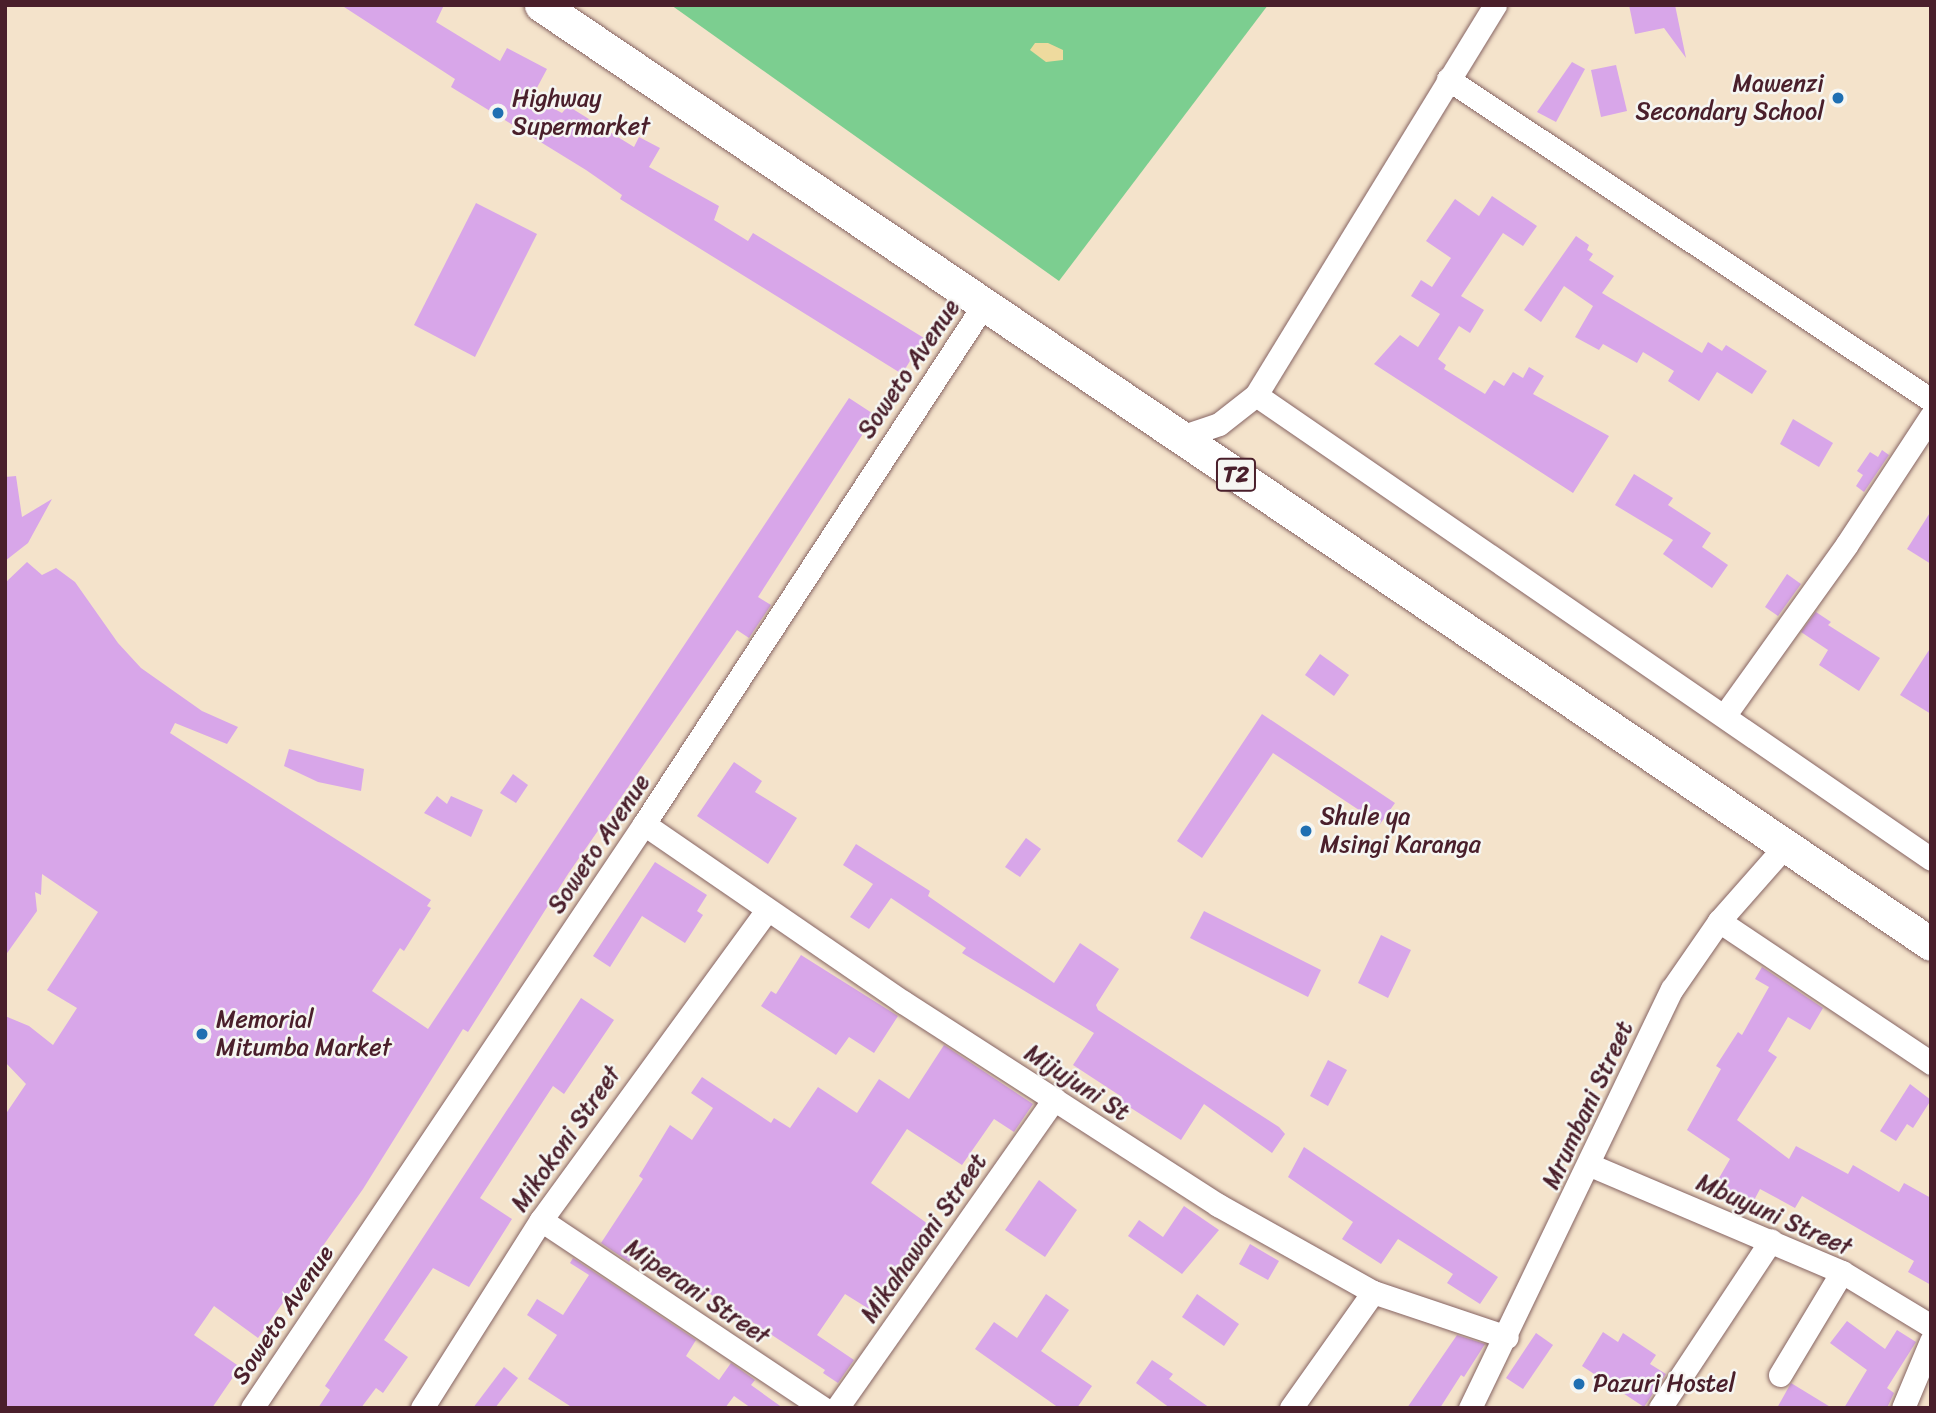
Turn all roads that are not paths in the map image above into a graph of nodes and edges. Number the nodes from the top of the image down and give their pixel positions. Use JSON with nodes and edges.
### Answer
{"nodes":[{"id":1,"x":541,"y":5,"type":"edge"},
{"id":2,"x":1495,"y":5,"type":"edge"},
{"id":3,"x":1448,"y":79,"type":"junction"},
{"id":4,"x":983,"y":306,"type":"junction"},
{"id":5,"x":1256,"y":395,"type":"junction"},
{"id":6,"x":1931,"y":400,"type":"edge"},
{"id":7,"x":1931,"y":416,"type":"edge"},
{"id":8,"x":1181,"y":438,"type":"junction"},
{"id":9,"x":1724,"y":716,"type":"junction"},
{"id":10,"x":645,"y":824,"type":"junction"},
{"id":11,"x":1786,"y":845,"type":"junction"},
{"id":12,"x":1931,"y":859,"type":"edge"},
{"id":13,"x":767,"y":910,"type":"junction"},
{"id":14,"x":1719,"y":921,"type":"junction"},
{"id":15,"x":1931,"y":944,"type":"edge"},
{"id":16,"x":1931,"y":1063,"type":"edge"},
{"id":17,"x":1054,"y":1099,"type":"junction"},
{"id":18,"x":1590,"y":1165,"type":"junction"},
{"id":19,"x":541,"y":1220,"type":"junction"},
{"id":20,"x":1770,"y":1240,"type":"junction"},
{"id":21,"x":1843,"y":1272,"type":"junction"},
{"id":22,"x":1373,"y":1292,"type":"junction"},
{"id":23,"x":1931,"y":1326,"type":"edge"},
{"id":24,"x":1507,"y":1337,"type":"junction"},
{"id":25,"x":1931,"y":1341,"type":"edge"},
{"id":26,"x":1780,"y":1375,"type":"dead end"},
{"id":27,"x":252,"y":1408,"type":"edge"},
{"id":28,"x":422,"y":1408,"type":"edge"},
{"id":29,"x":823,"y":1408,"type":"edge"},
{"id":30,"x":837,"y":1408,"type":"edge"},
{"id":31,"x":1291,"y":1408,"type":"edge"},
{"id":32,"x":1470,"y":1408,"type":"edge"},
{"id":33,"x":1660,"y":1408,"type":"edge"},
{"id":34,"x":1903,"y":1408,"type":"edge"}],
"edges":[{"from":1,"to":4,"type":"highway","number":"T2"},
{"from":2,"to":3,"type":"street"},
{"from":3,"to":5,"type":"street"},
{"from":3,"to":6,"type":"street"},
{"from":4,"to":8,"type":"highway","number":"T2"},
{"from":4,"to":10,"type":"street","name":"Soweto Avenue"},
{"from":5,"to":8,"type":"street"},
{"from":5,"to":9,"type":"street"},
{"from":7,"to":9,"type":"street"},
{"from":8,"to":11,"type":"highway","number":"T2"},
{"from":9,"to":12,"type":"street"},
{"from":10,"to":13,"type":"street","name":"Mijujuni St"},
{"from":10,"to":27,"type":"street","name":"Soweto Avenue"},
{"from":11,"to":14,"type":"street","name":"Mrumbani Street"},
{"from":11,"to":15,"type":"highway","number":"T2"},
{"from":13,"to":17,"type":"street","name":"Mijujuni St"},
{"from":13,"to":19,"type":"street","name":"Mikokoni Street"},
{"from":14,"to":16,"type":"street"},
{"from":14,"to":18,"type":"street","name":"Mrumbani Street"},
{"from":17,"to":22,"type":"street","name":"Mijujuni St"},
{"from":17,"to":30,"type":"street","name":"Mikahawani Street"},
{"from":18,"to":20,"type":"street","name":"Mbuyuni Street"},
{"from":18,"to":24,"type":"street","name":"Mrumbani Street"},
{"from":19,"to":28,"type":"street","name":"Mikokoni Street"},
{"from":19,"to":29,"type":"street","name":"Miperani Street"},
{"from":20,"to":21,"type":"street","name":"Mbuyuni Street"},
{"from":20,"to":33,"type":"street"},
{"from":21,"to":23,"type":"street","name":"Mbuyuni Street"},
{"from":21,"to":26,"type":"street"},
{"from":22,"to":24,"type":"street","name":"Mijujuni St"},
{"from":22,"to":31,"type":"street"},
{"from":24,"to":32,"type":"street","name":"Mrumbani Street"},
{"from":25,"to":34,"type":"street"}]}
